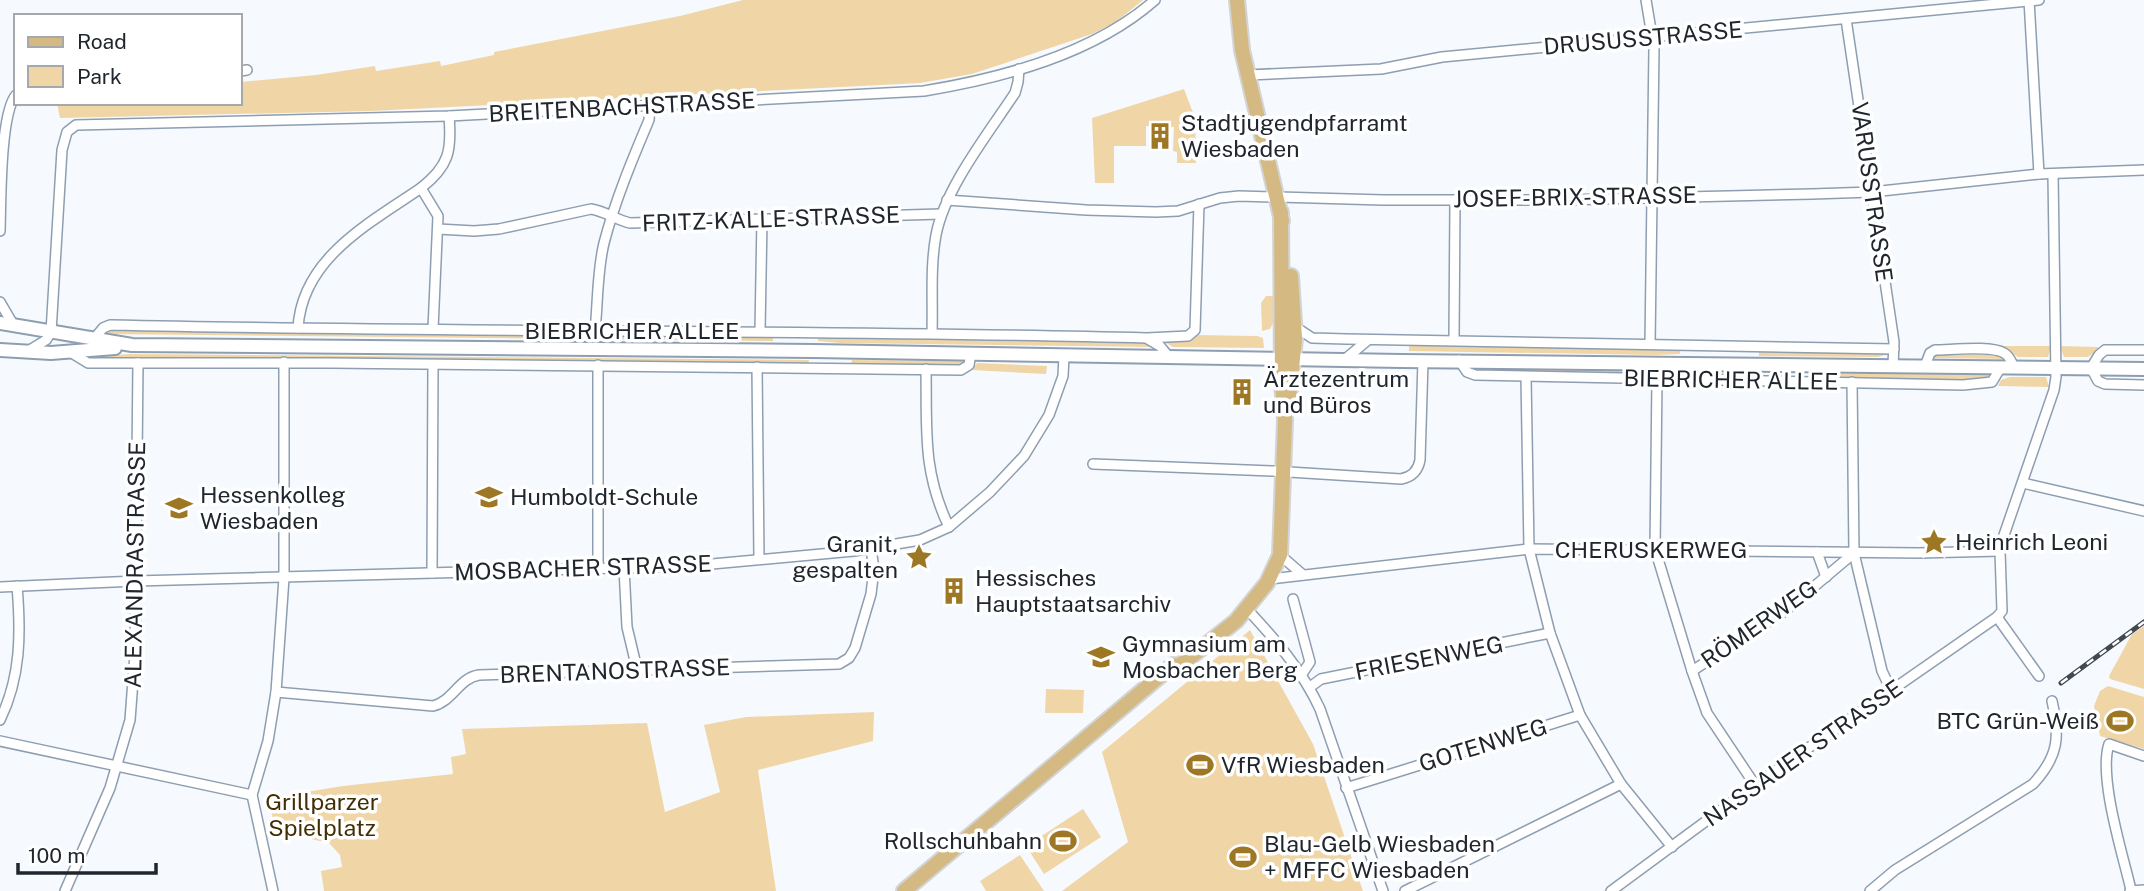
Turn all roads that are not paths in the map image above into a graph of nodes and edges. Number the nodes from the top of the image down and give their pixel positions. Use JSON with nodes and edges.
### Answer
{"nodes":[{"id":1,"x":1155,"y":0,"type":"edge"},
{"id":2,"x":1237,"y":0,"type":"edge"},
{"id":3,"x":1646,"y":0,"type":"edge"},
{"id":4,"x":2029,"y":0,"type":"edge"},
{"id":5,"x":2039,"y":0,"type":"edge"},
{"id":6,"x":1846,"y":19,"type":"junction"},
{"id":7,"x":1653,"y":38,"type":"junction"},
{"id":8,"x":1019,"y":69,"type":"junction"},
{"id":9,"x":1247,"y":75,"type":"junction"},
{"id":10,"x":14,"y":96,"type":"edge"},
{"id":11,"x":650,"y":107,"type":"junction"},
{"id":12,"x":449,"y":116,"type":"junction"},
{"id":13,"x":2144,"y":170,"type":"edge"},
{"id":14,"x":2039,"y":174,"type":"junction"},
{"id":15,"x":2053,"y":174,"type":"junction"},
{"id":16,"x":421,"y":188,"type":"junction"},
{"id":17,"x":1872,"y":192,"type":"junction"},
{"id":18,"x":1278,"y":197,"type":"junction"},
{"id":19,"x":1653,"y":197,"type":"junction"},
{"id":20,"x":947,"y":200,"type":"junction"},
{"id":21,"x":1455,"y":200,"type":"junction"},
{"id":22,"x":1199,"y":204,"type":"junction"},
{"id":23,"x":1280,"y":212,"type":"junction"},
{"id":24,"x":942,"y":214,"type":"junction"},
{"id":25,"x":612,"y":217,"type":"junction"},
{"id":26,"x":762,"y":219,"type":"junction"},
{"id":27,"x":438,"y":229,"type":"junction"},
{"id":28,"x":0,"y":231,"type":"edge"},
{"id":29,"x":0,"y":302,"type":"edge"},
{"id":30,"x":0,"y":323,"type":"edge"},
{"id":31,"x":1294,"y":325,"type":"junction"},
{"id":32,"x":14,"y":326,"type":"junction"},
{"id":33,"x":298,"y":328,"type":"junction"},
{"id":34,"x":433,"y":329,"type":"junction"},
{"id":35,"x":596,"y":331,"type":"junction"},
{"id":36,"x":760,"y":331,"type":"junction"},
{"id":37,"x":51,"y":332,"type":"junction"},
{"id":38,"x":932,"y":333,"type":"junction"},
{"id":39,"x":1147,"y":338,"type":"junction"},
{"id":40,"x":94,"y":339,"type":"junction"},
{"id":41,"x":1368,"y":340,"type":"junction"},
{"id":42,"x":1454,"y":340,"type":"junction"},
{"id":43,"x":1650,"y":344,"type":"junction"},
{"id":44,"x":132,"y":345,"type":"junction"},
{"id":45,"x":1894,"y":349,"type":"junction"},
{"id":46,"x":0,"y":350,"type":"edge"},
{"id":47,"x":2144,"y":350,"type":"edge"},
{"id":48,"x":26,"y":352,"type":"junction"},
{"id":49,"x":70,"y":352,"type":"junction"},
{"id":50,"x":971,"y":353,"type":"junction"},
{"id":51,"x":1064,"y":356,"type":"junction"},
{"id":52,"x":1169,"y":357,"type":"junction"},
{"id":53,"x":1288,"y":359,"type":"junction"},
{"id":54,"x":1345,"y":360,"type":"junction"},
{"id":55,"x":1459,"y":360,"type":"junction"},
{"id":56,"x":1423,"y":361,"type":"junction"},
{"id":57,"x":284,"y":362,"type":"junction"},
{"id":58,"x":138,"y":363,"type":"junction"},
{"id":59,"x":433,"y":365,"type":"junction"},
{"id":60,"x":598,"y":365,"type":"junction"},
{"id":61,"x":1893,"y":366,"type":"junction"},
{"id":62,"x":757,"y":367,"type":"junction"},
{"id":63,"x":2007,"y":367,"type":"junction"},
{"id":64,"x":2056,"y":367,"type":"junction"},
{"id":65,"x":2091,"y":368,"type":"junction"},
{"id":66,"x":926,"y":369,"type":"junction"},
{"id":67,"x":2144,"y":369,"type":"edge"},
{"id":68,"x":1526,"y":377,"type":"junction"},
{"id":69,"x":1657,"y":379,"type":"junction"},
{"id":70,"x":1852,"y":382,"type":"junction"},
{"id":71,"x":2144,"y":385,"type":"edge"},
{"id":72,"x":1093,"y":464,"type":"dead end"},
{"id":73,"x":1284,"y":473,"type":"junction"},
{"id":74,"x":2023,"y":483,"type":"junction"},
{"id":75,"x":2144,"y":511,"type":"edge"},
{"id":76,"x":949,"y":527,"type":"junction"},
{"id":77,"x":871,"y":549,"type":"junction"},
{"id":78,"x":1529,"y":549,"type":"junction"},
{"id":79,"x":1655,"y":549,"type":"junction"},
{"id":80,"x":2000,"y":551,"type":"junction"},
{"id":81,"x":1817,"y":552,"type":"junction"},
{"id":82,"x":1854,"y":552,"type":"junction"},
{"id":83,"x":1280,"y":555,"type":"junction"},
{"id":84,"x":760,"y":559,"type":"junction"},
{"id":85,"x":624,"y":568,"type":"junction"},
{"id":86,"x":598,"y":569,"type":"junction"},
{"id":87,"x":432,"y":573,"type":"junction"},
{"id":88,"x":1303,"y":575,"type":"junction"},
{"id":89,"x":1826,"y":577,"type":"junction"},
{"id":90,"x":284,"y":578,"type":"junction"},
{"id":91,"x":1270,"y":579,"type":"junction"},
{"id":92,"x":136,"y":580,"type":"junction"},
{"id":93,"x":17,"y":586,"type":"junction"},
{"id":94,"x":0,"y":587,"type":"edge"},
{"id":95,"x":1293,"y":599,"type":"dead end"},
{"id":96,"x":1246,"y":608,"type":"junction"},
{"id":97,"x":1997,"y":617,"type":"junction"},
{"id":98,"x":1550,"y":634,"type":"junction"},
{"id":99,"x":637,"y":669,"type":"junction"},
{"id":100,"x":1692,"y":671,"type":"junction"},
{"id":101,"x":1302,"y":674,"type":"junction"},
{"id":102,"x":2039,"y":676,"type":"dead end"},
{"id":103,"x":1310,"y":687,"type":"junction"},
{"id":104,"x":1891,"y":690,"type":"junction"},
{"id":105,"x":276,"y":692,"type":"junction"},
{"id":106,"x":2052,"y":701,"type":"dead end"},
{"id":107,"x":1580,"y":715,"type":"junction"},
{"id":108,"x":0,"y":720,"type":"edge"},
{"id":109,"x":0,"y":741,"type":"edge"},
{"id":110,"x":2144,"y":756,"type":"edge"},
{"id":111,"x":118,"y":765,"type":"junction"},
{"id":112,"x":1621,"y":784,"type":"junction"},
{"id":113,"x":1755,"y":785,"type":"junction"},
{"id":114,"x":1346,"y":788,"type":"junction"},
{"id":115,"x":253,"y":795,"type":"junction"},
{"id":116,"x":1672,"y":847,"type":"junction"},
{"id":117,"x":2144,"y":890,"type":"edge"},
{"id":118,"x":65,"y":891,"type":"edge"},
{"id":119,"x":273,"y":891,"type":"edge"},
{"id":120,"x":904,"y":891,"type":"edge"},
{"id":121,"x":1383,"y":891,"type":"edge"},
{"id":122,"x":1405,"y":891,"type":"edge"},
{"id":123,"x":1611,"y":891,"type":"edge"},
{"id":124,"x":1870,"y":891,"type":"edge"},
{"id":125,"x":2130,"y":891,"type":"edge"}],
"edges":[{"from":1,"to":8,"type":"street","name":"BREITENBACHSTRASSE"},
{"from":2,"to":9,"type":"main road"},
{"from":3,"to":7,"type":"street"},
{"from":4,"to":5,"type":"street","name":"DRUSUSSTRASSE"},
{"from":4,"to":6,"type":"street","name":"DRUSUSSTRASSE"},
{"from":4,"to":14,"type":"street"},
{"from":6,"to":7,"type":"street","name":"DRUSUSSTRASSE"},
{"from":6,"to":17,"type":"street","name":"VARUSSTRASSE"},
{"from":7,"to":9,"type":"street","name":"DRUSUSSTRASSE"},
{"from":7,"to":19,"type":"street"},
{"from":8,"to":11,"type":"street","name":"BREITENBACHSTRASSE"},
{"from":8,"to":20,"type":"street"},
{"from":9,"to":18,"type":"main road"},
{"from":10,"to":28,"type":"street"},
{"from":11,"to":12,"type":"street","name":"BREITENBACHSTRASSE"},
{"from":11,"to":25,"type":"street"},
{"from":12,"to":16,"type":"street"},
{"from":12,"to":37,"type":"street","name":"BREITENBACHSTRASSE"},
{"from":13,"to":15,"type":"street","name":"JOSEF-BRIX-STRASSE"},
{"from":14,"to":15,"type":"street","name":"JOSEF-BRIX-STRASSE"},
{"from":14,"to":17,"type":"street","name":"JOSEF-BRIX-STRASSE"},
{"from":15,"to":64,"type":"street"},
{"from":16,"to":27,"type":"street"},
{"from":16,"to":33,"type":"street"},
{"from":17,"to":19,"type":"street","name":"JOSEF-BRIX-STRASSE"},
{"from":17,"to":45,"type":"street","name":"VARUSSTRASSE"},
{"from":18,"to":21,"type":"street","name":"JOSEF-BRIX-STRASSE"},
{"from":18,"to":22,"type":"street"},
{"from":18,"to":23,"type":"main road"},
{"from":19,"to":21,"type":"street","name":"JOSEF-BRIX-STRASSE"},
{"from":19,"to":43,"type":"street"},
{"from":20,"to":22,"type":"street"},
{"from":20,"to":24,"type":"street"},
{"from":21,"to":42,"type":"street"},
{"from":22,"to":39,"type":"street","name":"BIEBRICHER ALLEE"},
{"from":23,"to":31,"type":"main road"},
{"from":23,"to":53,"type":"main road"},
{"from":24,"to":26,"type":"street","name":"FRITZ-KALLE-STRASSE"},
{"from":24,"to":38,"type":"street"},
{"from":25,"to":26,"type":"street","name":"FRITZ-KALLE-STRASSE"},
{"from":25,"to":27,"type":"street","name":"FRITZ-KALLE-STRASSE"},
{"from":25,"to":35,"type":"street"},
{"from":26,"to":36,"type":"street"},
{"from":27,"to":34,"type":"street"},
{"from":29,"to":32,"type":"street"},
{"from":30,"to":32,"type":"main road","name":"BIEBRICHER ALLEE"},
{"from":31,"to":41,"type":"street","name":"BIEBRICHER ALLEE"},
{"from":31,"to":53,"type":"main road"},
{"from":32,"to":37,"type":"main road","name":"BIEBRICHER ALLEE"},
{"from":33,"to":34,"type":"street","name":"BIEBRICHER ALLEE"},
{"from":33,"to":40,"type":"street","name":"BIEBRICHER ALLEE"},
{"from":34,"to":35,"type":"street","name":"BIEBRICHER ALLEE"},
{"from":35,"to":36,"type":"street","name":"BIEBRICHER ALLEE"},
{"from":36,"to":38,"type":"street","name":"BIEBRICHER ALLEE"},
{"from":37,"to":40,"type":"main road","name":"BIEBRICHER ALLEE"},
{"from":37,"to":48,"type":"street"},
{"from":38,"to":39,"type":"street","name":"BIEBRICHER ALLEE"},
{"from":39,"to":52,"type":"street"},
{"from":40,"to":44,"type":"main road","name":"BIEBRICHER ALLEE"},
{"from":41,"to":42,"type":"street","name":"BIEBRICHER ALLEE"},
{"from":41,"to":54,"type":"street"},
{"from":42,"to":43,"type":"street","name":"BIEBRICHER ALLEE"},
{"from":43,"to":45,"type":"street","name":"BIEBRICHER ALLEE"},
{"from":44,"to":49,"type":"main road","name":"BIEBRICHER ALLEE"},
{"from":44,"to":50,"type":"main road","name":"BIEBRICHER ALLEE"},
{"from":45,"to":61,"type":"street","name":"VARUSSTRASSE"},
{"from":46,"to":48,"type":"main road","name":"BIEBRICHER ALLEE"},
{"from":47,"to":65,"type":"street"},
{"from":48,"to":49,"type":"main road","name":"BIEBRICHER ALLEE"},
{"from":49,"to":58,"type":"street","name":"BIEBRICHER ALLEE"},
{"from":50,"to":51,"type":"main road","name":"BIEBRICHER ALLEE"},
{"from":50,"to":66,"type":"street","name":"BIEBRICHER ALLEE"},
{"from":51,"to":52,"type":"main road","name":"BIEBRICHER ALLEE"},
{"from":51,"to":76,"type":"street","name":"MOSBACHER STRASSE"},
{"from":52,"to":53,"type":"main road","name":"BIEBRICHER ALLEE"},
{"from":53,"to":54,"type":"main road","name":"BIEBRICHER ALLEE"},
{"from":53,"to":73,"type":"main road"},
{"from":54,"to":56,"type":"main road","name":"BIEBRICHER ALLEE"},
{"from":55,"to":56,"type":"main road","name":"BIEBRICHER ALLEE"},
{"from":55,"to":61,"type":"main road","name":"BIEBRICHER ALLEE"},
{"from":55,"to":68,"type":"street","name":"BIEBRICHER ALLEE"},
{"from":56,"to":73,"type":"street"},
{"from":57,"to":58,"type":"street","name":"BIEBRICHER ALLEE"},
{"from":57,"to":59,"type":"street","name":"BIEBRICHER ALLEE"},
{"from":57,"to":90,"type":"street"},
{"from":58,"to":92,"type":"street","name":"ALEXANDRASTRASSE"},
{"from":59,"to":60,"type":"street","name":"BIEBRICHER ALLEE"},
{"from":59,"to":87,"type":"street"},
{"from":60,"to":62,"type":"street","name":"BIEBRICHER ALLEE"},
{"from":60,"to":86,"type":"street"},
{"from":61,"to":63,"type":"main road","name":"BIEBRICHER ALLEE"},
{"from":62,"to":66,"type":"street","name":"BIEBRICHER ALLEE"},
{"from":62,"to":84,"type":"street"},
{"from":63,"to":64,"type":"main road","name":"BIEBRICHER ALLEE"},
{"from":63,"to":70,"type":"street","name":"BIEBRICHER ALLEE"},
{"from":64,"to":65,"type":"main road","name":"BIEBRICHER ALLEE"},
{"from":64,"to":74,"type":"street"},
{"from":65,"to":67,"type":"main road","name":"BIEBRICHER ALLEE"},
{"from":65,"to":71,"type":"street","name":"BIEBRICHER ALLEE"},
{"from":66,"to":76,"type":"street"},
{"from":68,"to":69,"type":"street","name":"BIEBRICHER ALLEE"},
{"from":68,"to":78,"type":"street"},
{"from":69,"to":70,"type":"street","name":"BIEBRICHER ALLEE"},
{"from":69,"to":79,"type":"street"},
{"from":70,"to":82,"type":"street"},
{"from":72,"to":73,"type":"street"},
{"from":73,"to":83,"type":"main road"},
{"from":74,"to":75,"type":"street"},
{"from":74,"to":80,"type":"street"},
{"from":76,"to":77,"type":"street","name":"MOSBACHER STRASSE"},
{"from":77,"to":84,"type":"street","name":"MOSBACHER STRASSE"},
{"from":77,"to":99,"type":"street","name":"BRENTANOSTRASSE"},
{"from":78,"to":79,"type":"street","name":"CHERUSKERWEG"},
{"from":78,"to":88,"type":"street","name":"CHERUSKERWEG"},
{"from":78,"to":98,"type":"street"},
{"from":79,"to":81,"type":"street","name":"CHERUSKERWEG"},
{"from":79,"to":100,"type":"street"},
{"from":80,"to":82,"type":"street","name":"CHERUSKERWEG"},
{"from":80,"to":97,"type":"street"},
{"from":81,"to":82,"type":"street","name":"CHERUSKERWEG"},
{"from":81,"to":89,"type":"street","name":"RÖMERWEG"},
{"from":82,"to":89,"type":"street","name":"RÖMERWEG"},
{"from":82,"to":104,"type":"street"},
{"from":83,"to":88,"type":"street"},
{"from":83,"to":91,"type":"main road"},
{"from":84,"to":85,"type":"street","name":"MOSBACHER STRASSE"},
{"from":85,"to":86,"type":"street","name":"MOSBACHER STRASSE"},
{"from":85,"to":99,"type":"street"},
{"from":86,"to":87,"type":"street","name":"MOSBACHER STRASSE"},
{"from":87,"to":90,"type":"street","name":"MOSBACHER STRASSE"},
{"from":88,"to":91,"type":"street","name":"CHERUSKERWEG"},
{"from":89,"to":100,"type":"street","name":"RÖMERWEG"},
{"from":90,"to":92,"type":"street","name":"MOSBACHER STRASSE"},
{"from":90,"to":105,"type":"street"},
{"from":91,"to":96,"type":"main road"},
{"from":92,"to":93,"type":"street","name":"MOSBACHER STRASSE"},
{"from":92,"to":111,"type":"street","name":"ALEXANDRASTRASSE"},
{"from":93,"to":94,"type":"street","name":"MOSBACHER STRASSE"},
{"from":93,"to":108,"type":"street"},
{"from":95,"to":101,"type":"street"},
{"from":96,"to":101,"type":"street"},
{"from":96,"to":120,"type":"main road"},
{"from":97,"to":102,"type":"street"},
{"from":97,"to":104,"type":"street","name":"NASSAUER STRASSE"},
{"from":98,"to":103,"type":"street","name":"FRIESENWEG"},
{"from":98,"to":107,"type":"street"},
{"from":99,"to":105,"type":"street","name":"BRENTANOSTRASSE"},
{"from":100,"to":113,"type":"street"},
{"from":101,"to":103,"type":"street"},
{"from":103,"to":114,"type":"street"},
{"from":104,"to":113,"type":"street","name":"NASSAUER STRASSE"},
{"from":105,"to":115,"type":"street"},
{"from":106,"to":124,"type":"street"},
{"from":107,"to":112,"type":"street"},
{"from":107,"to":114,"type":"street","name":"GOTENWEG"},
{"from":109,"to":111,"type":"street"},
{"from":110,"to":125,"type":"street"},
{"from":111,"to":115,"type":"street"},
{"from":111,"to":118,"type":"street","name":"ALEXANDRASTRASSE"},
{"from":112,"to":116,"type":"street"},
{"from":112,"to":122,"type":"street"},
{"from":113,"to":116,"type":"street","name":"NASSAUER STRASSE"},
{"from":114,"to":121,"type":"street"},
{"from":115,"to":119,"type":"street"},
{"from":116,"to":123,"type":"street","name":"NASSAUER STRASSE"},
{"from":117,"to":125,"type":"street"}]}
